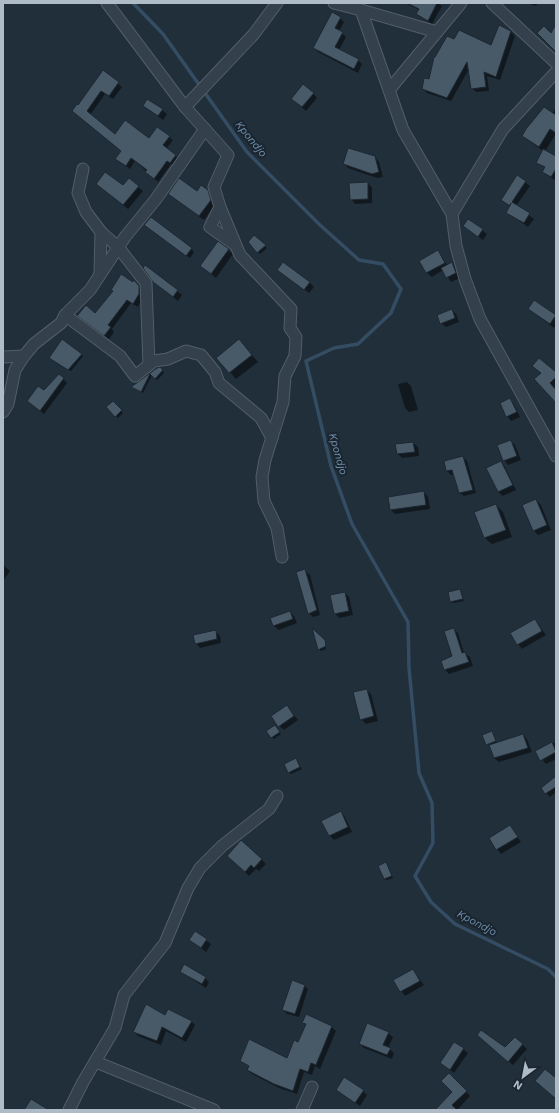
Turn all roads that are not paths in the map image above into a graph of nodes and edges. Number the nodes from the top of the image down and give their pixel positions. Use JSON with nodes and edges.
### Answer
{"nodes":[{"id":1,"x":107,"y":3,"type":"edge"},
{"id":2,"x":277,"y":3,"type":"edge"},
{"id":3,"x":334,"y":3,"type":"edge"},
{"id":4,"x":461,"y":3,"type":"edge"},
{"id":5,"x":492,"y":3,"type":"edge"},
{"id":6,"x":361,"y":10,"type":"junction"},
{"id":7,"x":437,"y":32,"type":"junction"},
{"id":8,"x":556,"y":63,"type":"edge"},
{"id":9,"x":556,"y":72,"type":"edge"},
{"id":10,"x":389,"y":90,"type":"junction"},
{"id":11,"x":187,"y":104,"type":"junction"},
{"id":12,"x":205,"y":129,"type":"junction"},
{"id":13,"x":84,"y":169,"type":"dead end"},
{"id":14,"x":220,"y":207,"type":"junction"},
{"id":15,"x":452,"y":214,"type":"junction"},
{"id":16,"x":101,"y":232,"type":"junction"},
{"id":17,"x":235,"y":244,"type":"junction"},
{"id":18,"x":118,"y":247,"type":"junction"},
{"id":19,"x":100,"y":274,"type":"junction"},
{"id":20,"x":65,"y":315,"type":"junction"},
{"id":21,"x":24,"y":356,"type":"junction"},
{"id":22,"x":3,"y":357,"type":"edge"},
{"id":23,"x":149,"y":366,"type":"junction"},
{"id":24,"x":3,"y":412,"type":"edge"},
{"id":25,"x":272,"y":438,"type":"junction"},
{"id":26,"x":556,"y":456,"type":"edge"},
{"id":27,"x":282,"y":557,"type":"dead end"},
{"id":28,"x":277,"y":796,"type":"dead end"},
{"id":29,"x":96,"y":1062,"type":"junction"},
{"id":30,"x":312,"y":1087,"type":"dead end"},
{"id":31,"x":68,"y":1110,"type":"edge"},
{"id":32,"x":214,"y":1110,"type":"edge"},
{"id":33,"x":302,"y":1110,"type":"edge"}],
"edges":[{"from":1,"to":11,"type":"street"},
{"from":2,"to":11,"type":"street"},
{"from":3,"to":6,"type":"street"},
{"from":4,"to":7,"type":"street"},
{"from":5,"to":8,"type":"street"},
{"from":6,"to":7,"type":"street"},
{"from":6,"to":10,"type":"street"},
{"from":7,"to":10,"type":"street"},
{"from":9,"to":15,"type":"street"},
{"from":10,"to":15,"type":"street"},
{"from":11,"to":12,"type":"street"},
{"from":12,"to":14,"type":"street"},
{"from":12,"to":18,"type":"street"},
{"from":13,"to":16,"type":"street"},
{"from":14,"to":17,"type":"street"},
{"from":14,"to":17,"type":"street"},
{"from":15,"to":26,"type":"street"},
{"from":16,"to":18,"type":"street"},
{"from":16,"to":19,"type":"street"},
{"from":17,"to":25,"type":"street"},
{"from":18,"to":19,"type":"street"},
{"from":18,"to":23,"type":"street"},
{"from":19,"to":20,"type":"street"},
{"from":20,"to":21,"type":"street"},
{"from":20,"to":23,"type":"street"},
{"from":21,"to":22,"type":"street"},
{"from":21,"to":24,"type":"street"},
{"from":23,"to":25,"type":"street"},
{"from":25,"to":27,"type":"street"},
{"from":28,"to":29,"type":"street"},
{"from":29,"to":31,"type":"street"},
{"from":29,"to":32,"type":"street"},
{"from":30,"to":33,"type":"street"}]}
